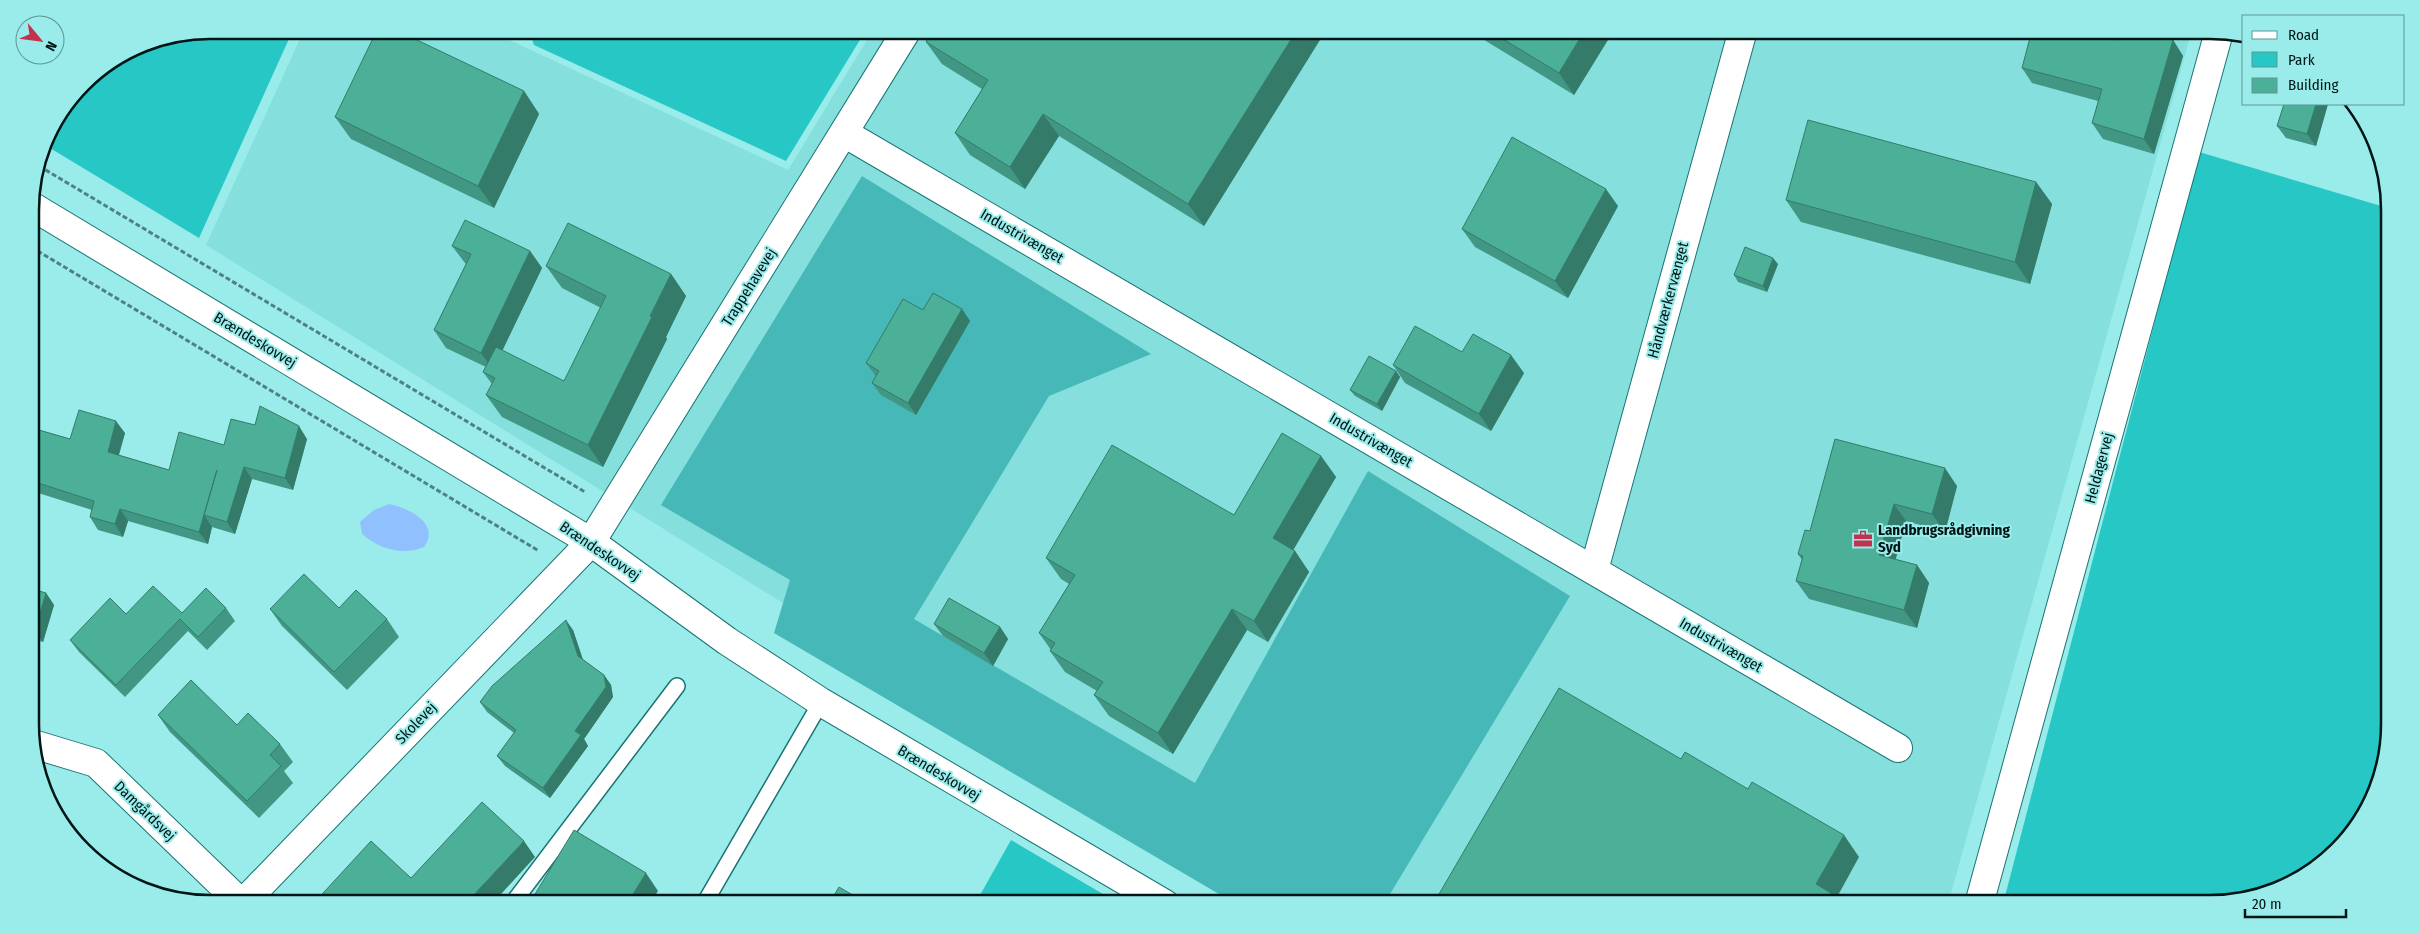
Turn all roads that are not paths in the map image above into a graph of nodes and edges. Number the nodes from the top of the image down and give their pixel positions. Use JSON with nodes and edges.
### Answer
{"nodes":[{"id":1,"x":901,"y":39,"type":"edge"},
{"id":2,"x":1741,"y":39,"type":"edge"},
{"id":3,"x":2218,"y":39,"type":"edge"},
{"id":4,"x":844,"y":133,"type":"junction"},
{"id":5,"x":39,"y":210,"type":"edge"},
{"id":6,"x":591,"y":542,"type":"junction"},
{"id":7,"x":1594,"y":570,"type":"junction"},
{"id":8,"x":677,"y":686,"type":"dead end"},
{"id":9,"x":822,"y":702,"type":"junction"},
{"id":10,"x":41,"y":746,"type":"edge"},
{"id":11,"x":1898,"y":748,"type":"dead end"},
{"id":12,"x":233,"y":895,"type":"edge"},
{"id":13,"x":251,"y":895,"type":"edge"},
{"id":14,"x":519,"y":895,"type":"edge"},
{"id":15,"x":709,"y":895,"type":"edge"},
{"id":16,"x":1150,"y":895,"type":"edge"},
{"id":17,"x":1981,"y":895,"type":"edge"}],
"edges":[{"from":1,"to":4,"type":"street","name":"Trappehavevej"},
{"from":2,"to":7,"type":"street","name":"Håndværkervænget"},
{"from":3,"to":17,"type":"street","name":"Heldagervej"},
{"from":4,"to":6,"type":"street","name":"Trappehavevej"},
{"from":4,"to":7,"type":"street","name":"Industrivænget"},
{"from":5,"to":6,"type":"street","name":"Brændeskovvej"},
{"from":6,"to":9,"type":"street","name":"Brændeskovvej"},
{"from":6,"to":13,"type":"street","name":"Skolevej"},
{"from":7,"to":11,"type":"street","name":"Industrivænget"},
{"from":8,"to":14,"type":"lane"},
{"from":9,"to":15,"type":"lane"},
{"from":9,"to":16,"type":"street","name":"Brændeskovvej"},
{"from":10,"to":12,"type":"street","name":"Damgårdsvej"}]}
